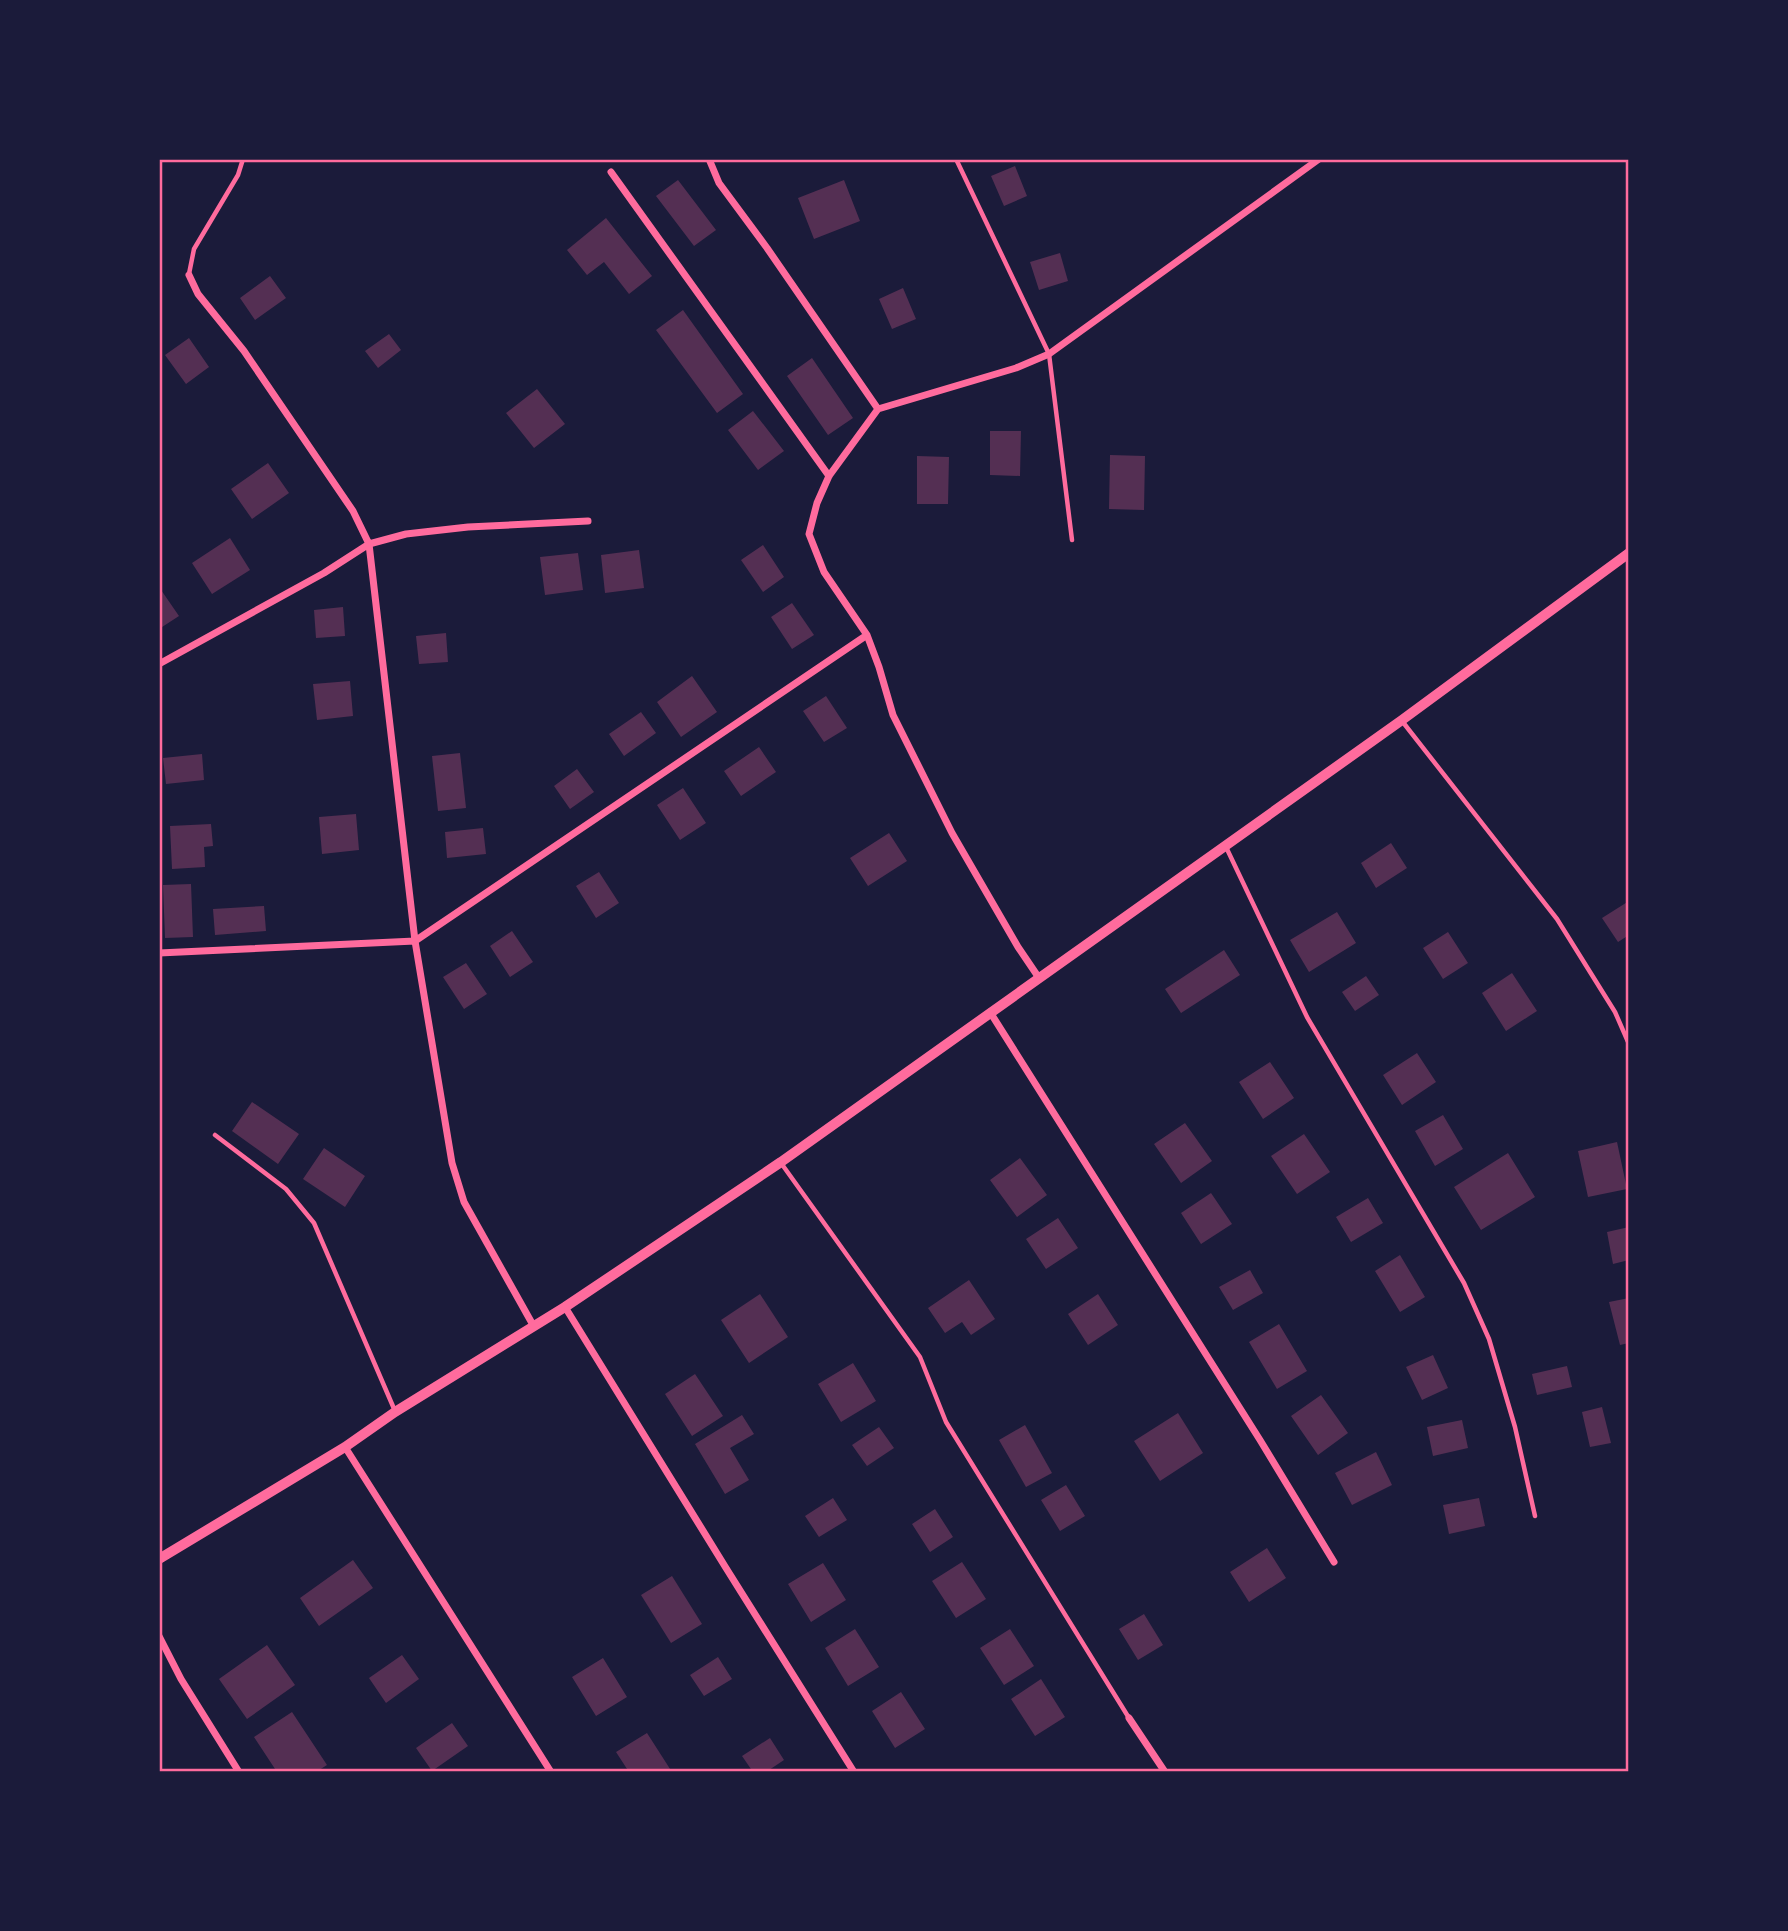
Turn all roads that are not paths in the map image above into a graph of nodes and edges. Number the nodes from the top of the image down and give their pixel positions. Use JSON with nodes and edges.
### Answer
{"nodes":[{"id":1,"x":243,"y":159,"type":"edge"},
{"id":2,"x":709,"y":159,"type":"edge"},
{"id":3,"x":956,"y":159,"type":"edge"},
{"id":4,"x":1319,"y":159,"type":"edge"},
{"id":5,"x":611,"y":172,"type":"dead end"},
{"id":6,"x":189,"y":275,"type":"joint"},
{"id":7,"x":1049,"y":354,"type":"junction"},
{"id":8,"x":878,"y":409,"type":"junction"},
{"id":9,"x":829,"y":476,"type":"junction"},
{"id":10,"x":588,"y":521,"type":"dead end"},
{"id":11,"x":1072,"y":540,"type":"dead end"},
{"id":12,"x":369,"y":544,"type":"junction"},
{"id":13,"x":1629,"y":553,"type":"edge"},
{"id":14,"x":867,"y":635,"type":"junction"},
{"id":15,"x":159,"y":664,"type":"edge"},
{"id":16,"x":1402,"y":720,"type":"junction"},
{"id":17,"x":1226,"y":846,"type":"junction"},
{"id":18,"x":415,"y":941,"type":"junction"},
{"id":19,"x":159,"y":953,"type":"edge"},
{"id":20,"x":1039,"y":978,"type":"junction"},
{"id":21,"x":990,"y":1012,"type":"junction"},
{"id":22,"x":1629,"y":1044,"type":"edge"},
{"id":23,"x":215,"y":1135,"type":"dead end"},
{"id":24,"x":781,"y":1162,"type":"junction"},
{"id":25,"x":565,"y":1307,"type":"junction"},
{"id":26,"x":533,"y":1325,"type":"junction"},
{"id":27,"x":395,"y":1412,"type":"junction"},
{"id":28,"x":345,"y":1447,"type":"junction"},
{"id":29,"x":1535,"y":1516,"type":"dead end"},
{"id":30,"x":159,"y":1559,"type":"edge"},
{"id":31,"x":1334,"y":1562,"type":"dead end"},
{"id":32,"x":159,"y":1636,"type":"edge"},
{"id":33,"x":1129,"y":1718,"type":"joint"},
{"id":34,"x":239,"y":1772,"type":"edge"},
{"id":35,"x":551,"y":1772,"type":"edge"},
{"id":36,"x":854,"y":1772,"type":"edge"},
{"id":37,"x":1165,"y":1772,"type":"edge"}],
"edges":[{"from":1,"to":6,"type":"lane"},
{"from":2,"to":8,"type":"street"},
{"from":3,"to":7,"type":"lane"},
{"from":4,"to":7,"type":"street"},
{"from":5,"to":9,"type":"street"},
{"from":6,"to":12,"type":"street"},
{"from":7,"to":8,"type":"street"},
{"from":7,"to":11,"type":"lane"},
{"from":8,"to":9,"type":"street"},
{"from":9,"to":14,"type":"street"},
{"from":10,"to":12,"type":"street"},
{"from":12,"to":15,"type":"street"},
{"from":12,"to":18,"type":"street"},
{"from":13,"to":16,"type":"street"},
{"from":14,"to":18,"type":"street"},
{"from":14,"to":20,"type":"street"},
{"from":16,"to":17,"type":"street"},
{"from":16,"to":22,"type":"lane"},
{"from":17,"to":20,"type":"street"},
{"from":17,"to":29,"type":"lane"},
{"from":18,"to":19,"type":"street"},
{"from":18,"to":26,"type":"street"},
{"from":20,"to":21,"type":"street"},
{"from":21,"to":24,"type":"street"},
{"from":21,"to":31,"type":"street"},
{"from":23,"to":27,"type":"lane"},
{"from":24,"to":25,"type":"street"},
{"from":24,"to":33,"type":"lane"},
{"from":25,"to":26,"type":"street"},
{"from":25,"to":36,"type":"street"},
{"from":26,"to":27,"type":"street"},
{"from":27,"to":28,"type":"street"},
{"from":28,"to":30,"type":"street"},
{"from":28,"to":35,"type":"street"},
{"from":32,"to":34,"type":"street"},
{"from":33,"to":37,"type":"street"}]}
